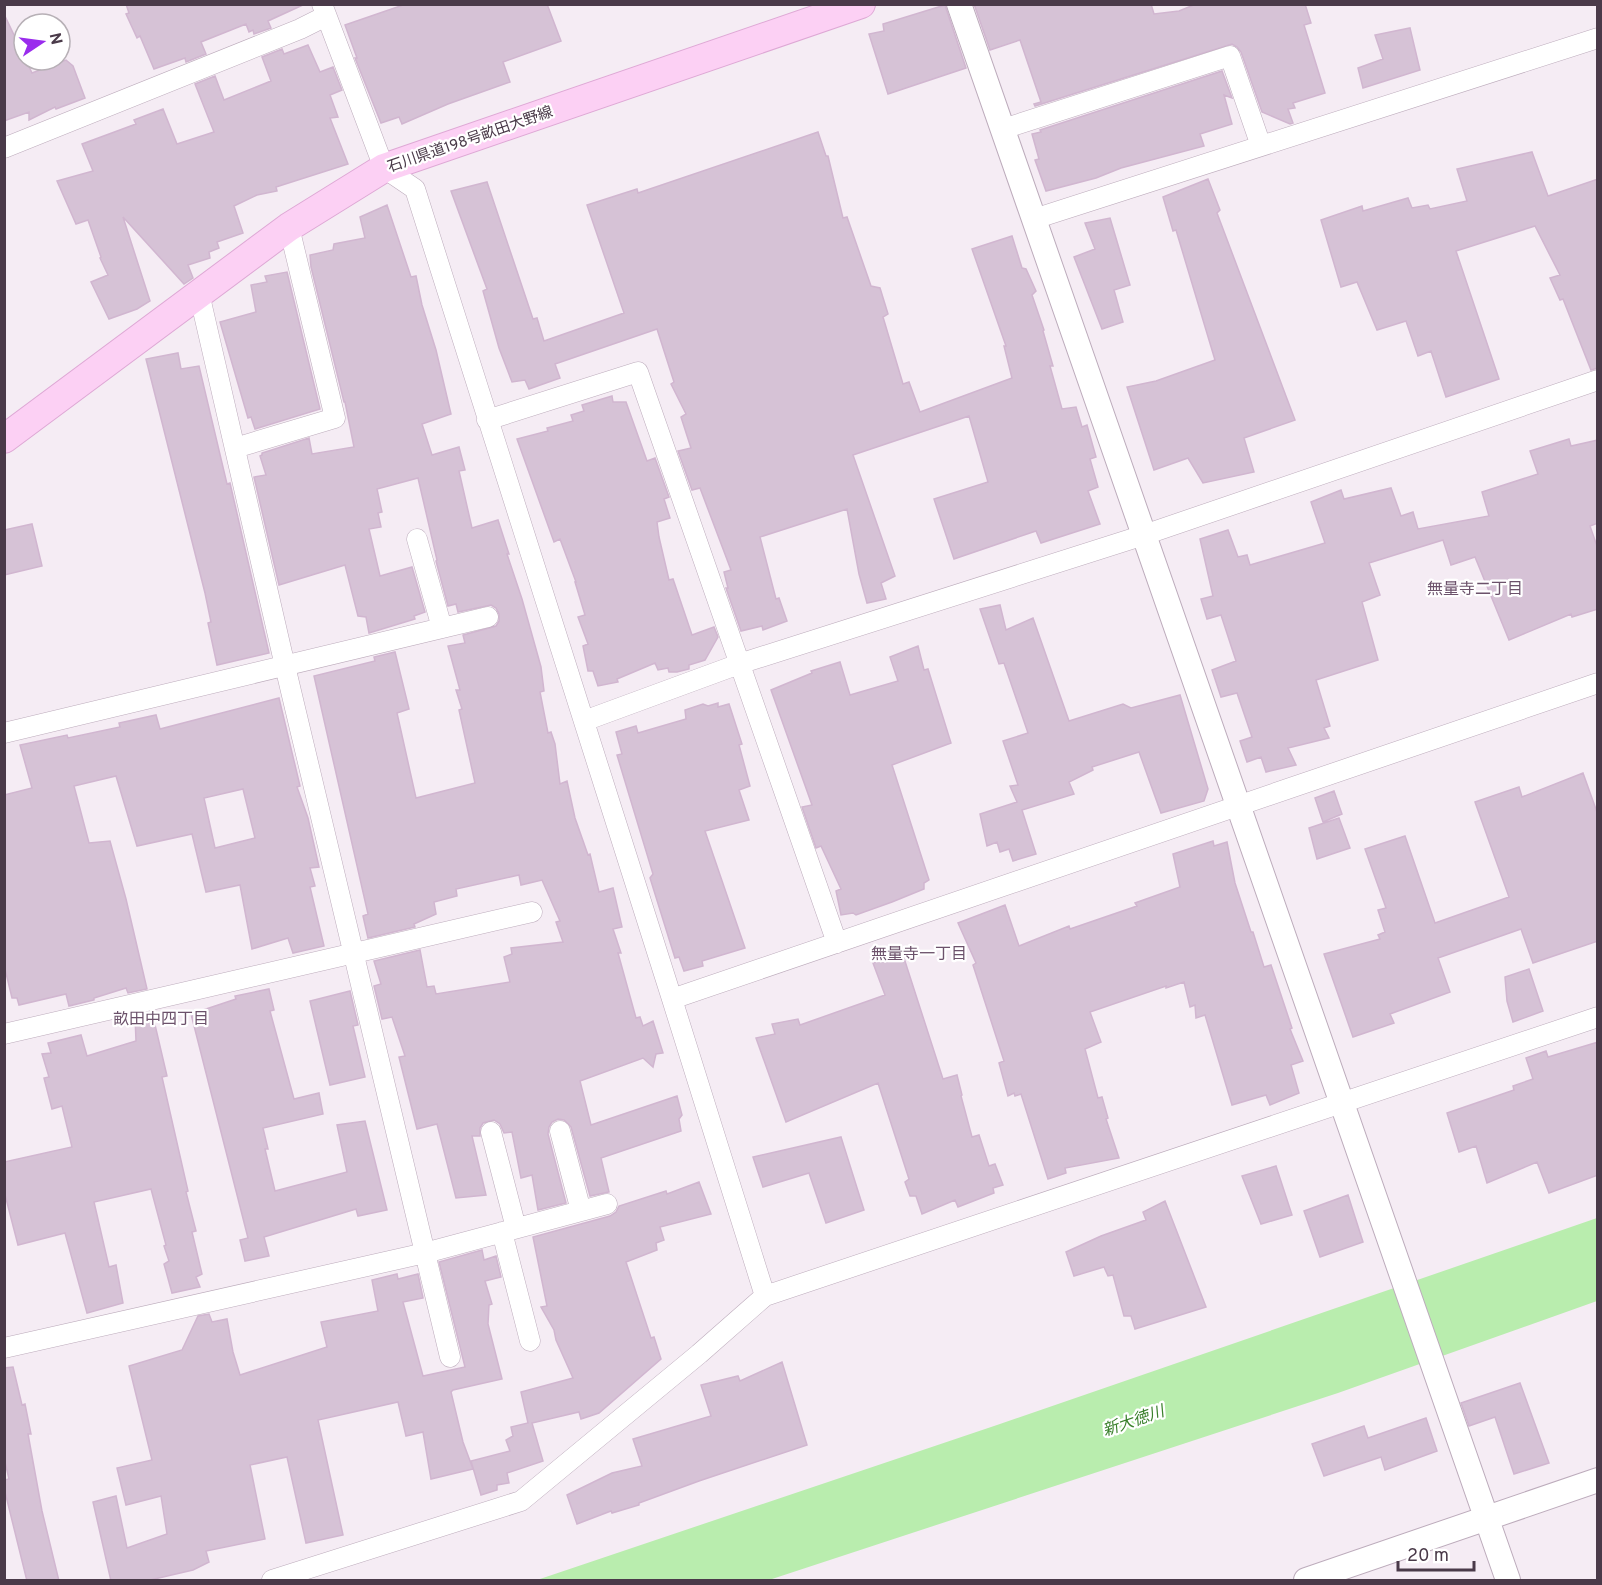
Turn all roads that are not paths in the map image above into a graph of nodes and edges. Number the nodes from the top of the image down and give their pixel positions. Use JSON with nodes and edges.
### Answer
{"nodes":[{"id":1,"x":861,"y":4,"type":"edge"},
{"id":2,"x":959,"y":4,"type":"edge"},
{"id":3,"x":324,"y":10,"type":"edge"},
{"id":4,"x":1598,"y":38,"type":"edge"},
{"id":5,"x":1003,"y":129,"type":"junction"},
{"id":6,"x":1261,"y":146,"type":"junction"},
{"id":7,"x":4,"y":148,"type":"edge"},
{"id":8,"x":384,"y":168,"type":"junction"},
{"id":9,"x":1034,"y":219,"type":"junction"},
{"id":10,"x":289,"y":227,"type":"junction"},
{"id":11,"x":199,"y":293,"type":"junction"},
{"id":12,"x":1598,"y":380,"type":"edge"},
{"id":13,"x":487,"y":420,"type":"junction"},
{"id":14,"x":4,"y":439,"type":"edge"},
{"id":15,"x":235,"y":448,"type":"junction"},
{"id":16,"x":1144,"y":535,"type":"junction"},
{"id":17,"x":417,"y":539,"type":"dead end"},
{"id":18,"x":488,"y":617,"type":"dead end"},
{"id":19,"x":442,"y":628,"type":"junction"},
{"id":20,"x":739,"y":664,"type":"junction"},
{"id":21,"x":285,"y":666,"type":"junction"},
{"id":22,"x":1598,"y":683,"type":"edge"},
{"id":23,"x":584,"y":721,"type":"junction"},
{"id":24,"x":4,"y":733,"type":"edge"},
{"id":25,"x":1238,"y":807,"type":"junction"},
{"id":26,"x":532,"y":912,"type":"dead end"},
{"id":27,"x":837,"y":943,"type":"junction"},
{"id":28,"x":354,"y":954,"type":"junction"},
{"id":29,"x":672,"y":999,"type":"junction"},
{"id":30,"x":1598,"y":1017,"type":"edge"},
{"id":31,"x":4,"y":1034,"type":"edge"},
{"id":32,"x":1341,"y":1104,"type":"junction"},
{"id":33,"x":560,"y":1131,"type":"dead end"},
{"id":34,"x":491,"y":1132,"type":"dead end"},
{"id":35,"x":607,"y":1204,"type":"dead end"},
{"id":36,"x":581,"y":1211,"type":"junction"},
{"id":37,"x":509,"y":1230,"type":"junction"},
{"id":38,"x":425,"y":1253,"type":"junction"},
{"id":39,"x":765,"y":1296,"type":"junction"},
{"id":40,"x":530,"y":1341,"type":"dead end"},
{"id":41,"x":4,"y":1348,"type":"edge"},
{"id":42,"x":450,"y":1357,"type":"dead end"},
{"id":43,"x":1598,"y":1480,"type":"edge"},
{"id":44,"x":1487,"y":1518,"type":"junction"},
{"id":45,"x":272,"y":1581,"type":"edge"},
{"id":46,"x":1306,"y":1581,"type":"edge"},
{"id":47,"x":1508,"y":1581,"type":"edge"}],
"edges":[{"from":1,"to":8,"type":"main road","name":"石川県道198号畝田大野線"},
{"from":2,"to":5,"type":"street"},
{"from":3,"to":7,"type":"street"},
{"from":3,"to":8,"type":"street"},
{"from":4,"to":6,"type":"street"},
{"from":5,"to":6,"type":"street"},
{"from":5,"to":9,"type":"street"},
{"from":6,"to":9,"type":"street"},
{"from":8,"to":10,"type":"main road","name":"石川県道198号畝田大野線"},
{"from":8,"to":13,"type":"street"},
{"from":9,"to":16,"type":"street"},
{"from":10,"to":11,"type":"main road","name":"石川県道198号畝田大野線"},
{"from":10,"to":15,"type":"street"},
{"from":11,"to":14,"type":"main road","name":"石川県道198号畝田大野線"},
{"from":11,"to":15,"type":"street"},
{"from":12,"to":16,"type":"street"},
{"from":13,"to":20,"type":"street"},
{"from":13,"to":23,"type":"street"},
{"from":15,"to":21,"type":"street"},
{"from":16,"to":20,"type":"street"},
{"from":16,"to":25,"type":"street"},
{"from":17,"to":19,"type":"street"},
{"from":18,"to":19,"type":"street"},
{"from":19,"to":21,"type":"street"},
{"from":20,"to":23,"type":"street"},
{"from":20,"to":27,"type":"street"},
{"from":21,"to":24,"type":"street"},
{"from":21,"to":28,"type":"street"},
{"from":22,"to":25,"type":"street"},
{"from":23,"to":29,"type":"street"},
{"from":25,"to":27,"type":"street"},
{"from":25,"to":32,"type":"street"},
{"from":26,"to":28,"type":"street"},
{"from":27,"to":29,"type":"street"},
{"from":28,"to":31,"type":"street"},
{"from":28,"to":38,"type":"street"},
{"from":29,"to":39,"type":"street"},
{"from":30,"to":32,"type":"street"},
{"from":32,"to":39,"type":"street"},
{"from":32,"to":44,"type":"street"},
{"from":33,"to":36,"type":"street"},
{"from":34,"to":37,"type":"street"},
{"from":35,"to":36,"type":"street"},
{"from":36,"to":37,"type":"street"},
{"from":37,"to":38,"type":"street"},
{"from":37,"to":40,"type":"street"},
{"from":38,"to":41,"type":"street"},
{"from":38,"to":42,"type":"street"},
{"from":39,"to":45,"type":"street"},
{"from":43,"to":44,"type":"street"},
{"from":44,"to":46,"type":"street"},
{"from":44,"to":47,"type":"street"}]}
